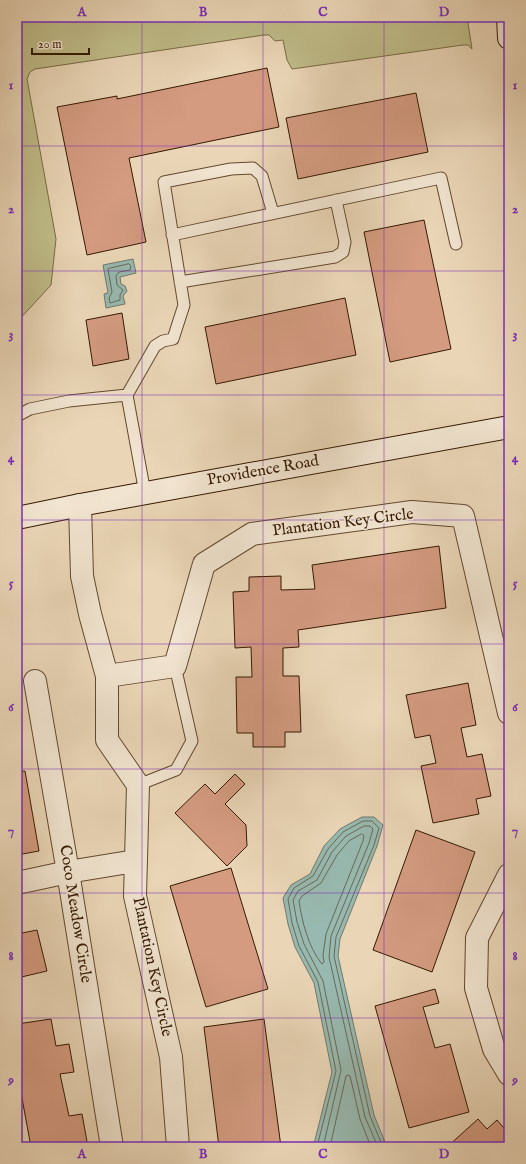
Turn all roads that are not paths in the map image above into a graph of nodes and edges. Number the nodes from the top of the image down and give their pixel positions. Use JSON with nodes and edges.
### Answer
{"nodes":[{"id":1,"x":508,"y":17,"type":"edge"},
{"id":2,"x":509,"y":38,"type":"edge"},
{"id":3,"x":336,"y":200,"type":"junction"},
{"id":4,"x":273,"y":213,"type":"junction"},
{"id":5,"x":172,"y":235,"type":"junction"},
{"id":6,"x":456,"y":244,"type":"dead end"},
{"id":7,"x":180,"y":282,"type":"junction"},
{"id":8,"x":127,"y":395,"type":"junction"},
{"id":9,"x":17,"y":416,"type":"edge"},
{"id":10,"x":509,"y":427,"type":"edge"},
{"id":11,"x":145,"y":493,"type":"junction"},
{"id":12,"x":80,"y":504,"type":"junction"},
{"id":13,"x":17,"y":518,"type":"edge"},
{"id":14,"x":175,"y":666,"type":"junction"},
{"id":15,"x":107,"y":676,"type":"junction"},
{"id":16,"x":35,"y":681,"type":"dead end"},
{"id":17,"x":509,"y":713,"type":"edge"},
{"id":18,"x":138,"y":785,"type":"junction"},
{"id":19,"x":135,"y":861,"type":"junction"},
{"id":20,"x":68,"y":872,"type":"junction"},
{"id":21,"x":509,"y":876,"type":"edge"},
{"id":22,"x":17,"y":883,"type":"edge"},
{"id":23,"x":509,"y":1074,"type":"edge"},
{"id":24,"x":112,"y":1147,"type":"edge"},
{"id":25,"x":178,"y":1147,"type":"edge"}],
"edges":[{"from":1,"to":2,"type":"street"},
{"from":3,"to":4,"type":"lane"},
{"from":3,"to":6,"type":"lane"},
{"from":3,"to":7,"type":"lane"},
{"from":4,"to":5,"type":"lane"},
{"from":4,"to":5,"type":"lane"},
{"from":5,"to":7,"type":"lane"},
{"from":7,"to":8,"type":"lane"},
{"from":8,"to":9,"type":"lane"},
{"from":8,"to":11,"type":"lane"},
{"from":10,"to":11,"type":"street","name":"Providence Road"},
{"from":11,"to":12,"type":"street","name":"Providence Road"},
{"from":12,"to":13,"type":"street","name":"Providence Road"},
{"from":12,"to":15,"type":"street"},
{"from":14,"to":15,"type":"street"},
{"from":14,"to":17,"type":"street","name":"Plantation Key Circle"},
{"from":14,"to":18,"type":"lane"},
{"from":15,"to":18,"type":"street"},
{"from":16,"to":20,"type":"street","name":"Coco Meadow Circle"},
{"from":18,"to":19,"type":"street","name":"Plantation Key Circle"},
{"from":19,"to":20,"type":"street"},
{"from":19,"to":25,"type":"street","name":"Plantation Key Circle"},
{"from":20,"to":22,"type":"street"},
{"from":20,"to":24,"type":"street","name":"Coco Meadow Circle"},
{"from":21,"to":23,"type":"street"}]}
